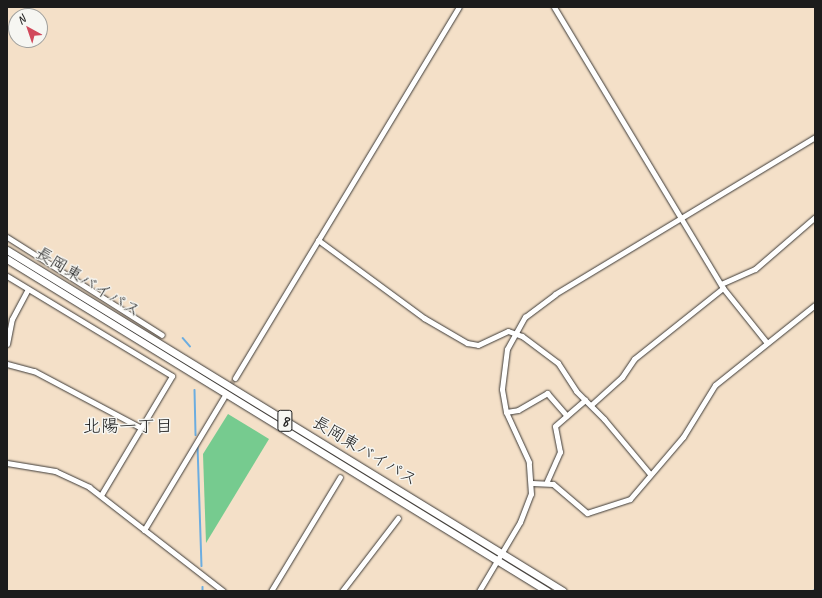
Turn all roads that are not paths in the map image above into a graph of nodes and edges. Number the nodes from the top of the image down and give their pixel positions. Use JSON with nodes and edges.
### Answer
{"nodes":[{"id":1,"x":459,"y":7,"type":"edge"},
{"id":2,"x":554,"y":7,"type":"edge"},
{"id":3,"x":815,"y":137,"type":"edge"},
{"id":4,"x":680,"y":217,"type":"junction"},
{"id":5,"x":815,"y":217,"type":"edge"},
{"id":6,"x":7,"y":237,"type":"edge"},
{"id":7,"x":318,"y":240,"type":"junction"},
{"id":8,"x":7,"y":250,"type":"edge"},
{"id":9,"x":7,"y":260,"type":"edge"},
{"id":10,"x":7,"y":276,"type":"edge"},
{"id":11,"x":722,"y":286,"type":"junction"},
{"id":12,"x":28,"y":289,"type":"junction"},
{"id":13,"x":815,"y":305,"type":"edge"},
{"id":14,"x":514,"y":332,"type":"junction"},
{"id":15,"x":162,"y":335,"type":"dead end"},
{"id":16,"x":767,"y":343,"type":"junction"},
{"id":17,"x":7,"y":344,"type":"edge"},
{"id":18,"x":7,"y":364,"type":"edge"},
{"id":19,"x":236,"y":378,"type":"tunnel mouth"},
{"id":20,"x":224,"y":397,"type":"tunnel mouth"},
{"id":21,"x":585,"y":400,"type":"junction"},
{"id":22,"x":591,"y":405,"type":"junction"},
{"id":23,"x":506,"y":412,"type":"junction"},
{"id":24,"x":567,"y":416,"type":"junction"},
{"id":25,"x":141,"y":428,"type":"junction"},
{"id":26,"x":7,"y":463,"type":"edge"},
{"id":27,"x":650,"y":474,"type":"junction"},
{"id":28,"x":340,"y":477,"type":"dead end"},
{"id":29,"x":547,"y":481,"type":"junction"},
{"id":30,"x":532,"y":483,"type":"junction"},
{"id":31,"x":101,"y":495,"type":"junction"},
{"id":32,"x":398,"y":518,"type":"dead end"},
{"id":33,"x":144,"y":530,"type":"junction"},
{"id":34,"x":502,"y":552,"type":"junction"},
{"id":35,"x":498,"y":560,"type":"junction"},
{"id":36,"x":223,"y":591,"type":"edge"},
{"id":37,"x":271,"y":591,"type":"edge"},
{"id":38,"x":342,"y":591,"type":"edge"},
{"id":39,"x":479,"y":591,"type":"edge"},
{"id":40,"x":547,"y":591,"type":"edge"},
{"id":41,"x":563,"y":591,"type":"edge"}],
"edges":[{"from":1,"to":7,"type":"street"},
{"from":2,"to":4,"type":"street"},
{"from":3,"to":4,"type":"street"},
{"from":4,"to":11,"type":"street"},
{"from":4,"to":14,"type":"street"},
{"from":5,"to":11,"type":"street"},
{"from":6,"to":15,"type":"street"},
{"from":7,"to":14,"type":"street"},
{"from":7,"to":19,"type":"street"},
{"from":8,"to":34,"type":"highway","name":"長岡東バイパス","number":"8"},
{"from":9,"to":35,"type":"highway","name":"長岡東バイパス","number":"8"},
{"from":10,"to":12,"type":"street"},
{"from":11,"to":16,"type":"street"},
{"from":11,"to":22,"type":"street"},
{"from":12,"to":17,"type":"street"},
{"from":12,"to":25,"type":"street"},
{"from":13,"to":16,"type":"street"},
{"from":14,"to":21,"type":"street"},
{"from":14,"to":23,"type":"street"},
{"from":16,"to":27,"type":"street"},
{"from":18,"to":25,"type":"street"},
{"from":20,"to":33,"type":"street"},
{"from":21,"to":22,"type":"street"},
{"from":21,"to":24,"type":"street"},
{"from":22,"to":27,"type":"street"},
{"from":23,"to":24,"type":"street"},
{"from":23,"to":30,"type":"street"},
{"from":24,"to":29,"type":"street"},
{"from":25,"to":31,"type":"street"},
{"from":26,"to":31,"type":"street"},
{"from":27,"to":29,"type":"street"},
{"from":28,"to":37,"type":"street"},
{"from":29,"to":30,"type":"street"},
{"from":30,"to":34,"type":"street"},
{"from":31,"to":33,"type":"street"},
{"from":32,"to":38,"type":"street"},
{"from":33,"to":36,"type":"street"},
{"from":34,"to":35,"type":"street"},
{"from":34,"to":41,"type":"highway","name":"長岡東バイパス","number":"8"},
{"from":35,"to":39,"type":"street"},
{"from":35,"to":40,"type":"highway","name":"長岡東バイパス","number":"8"}]}
